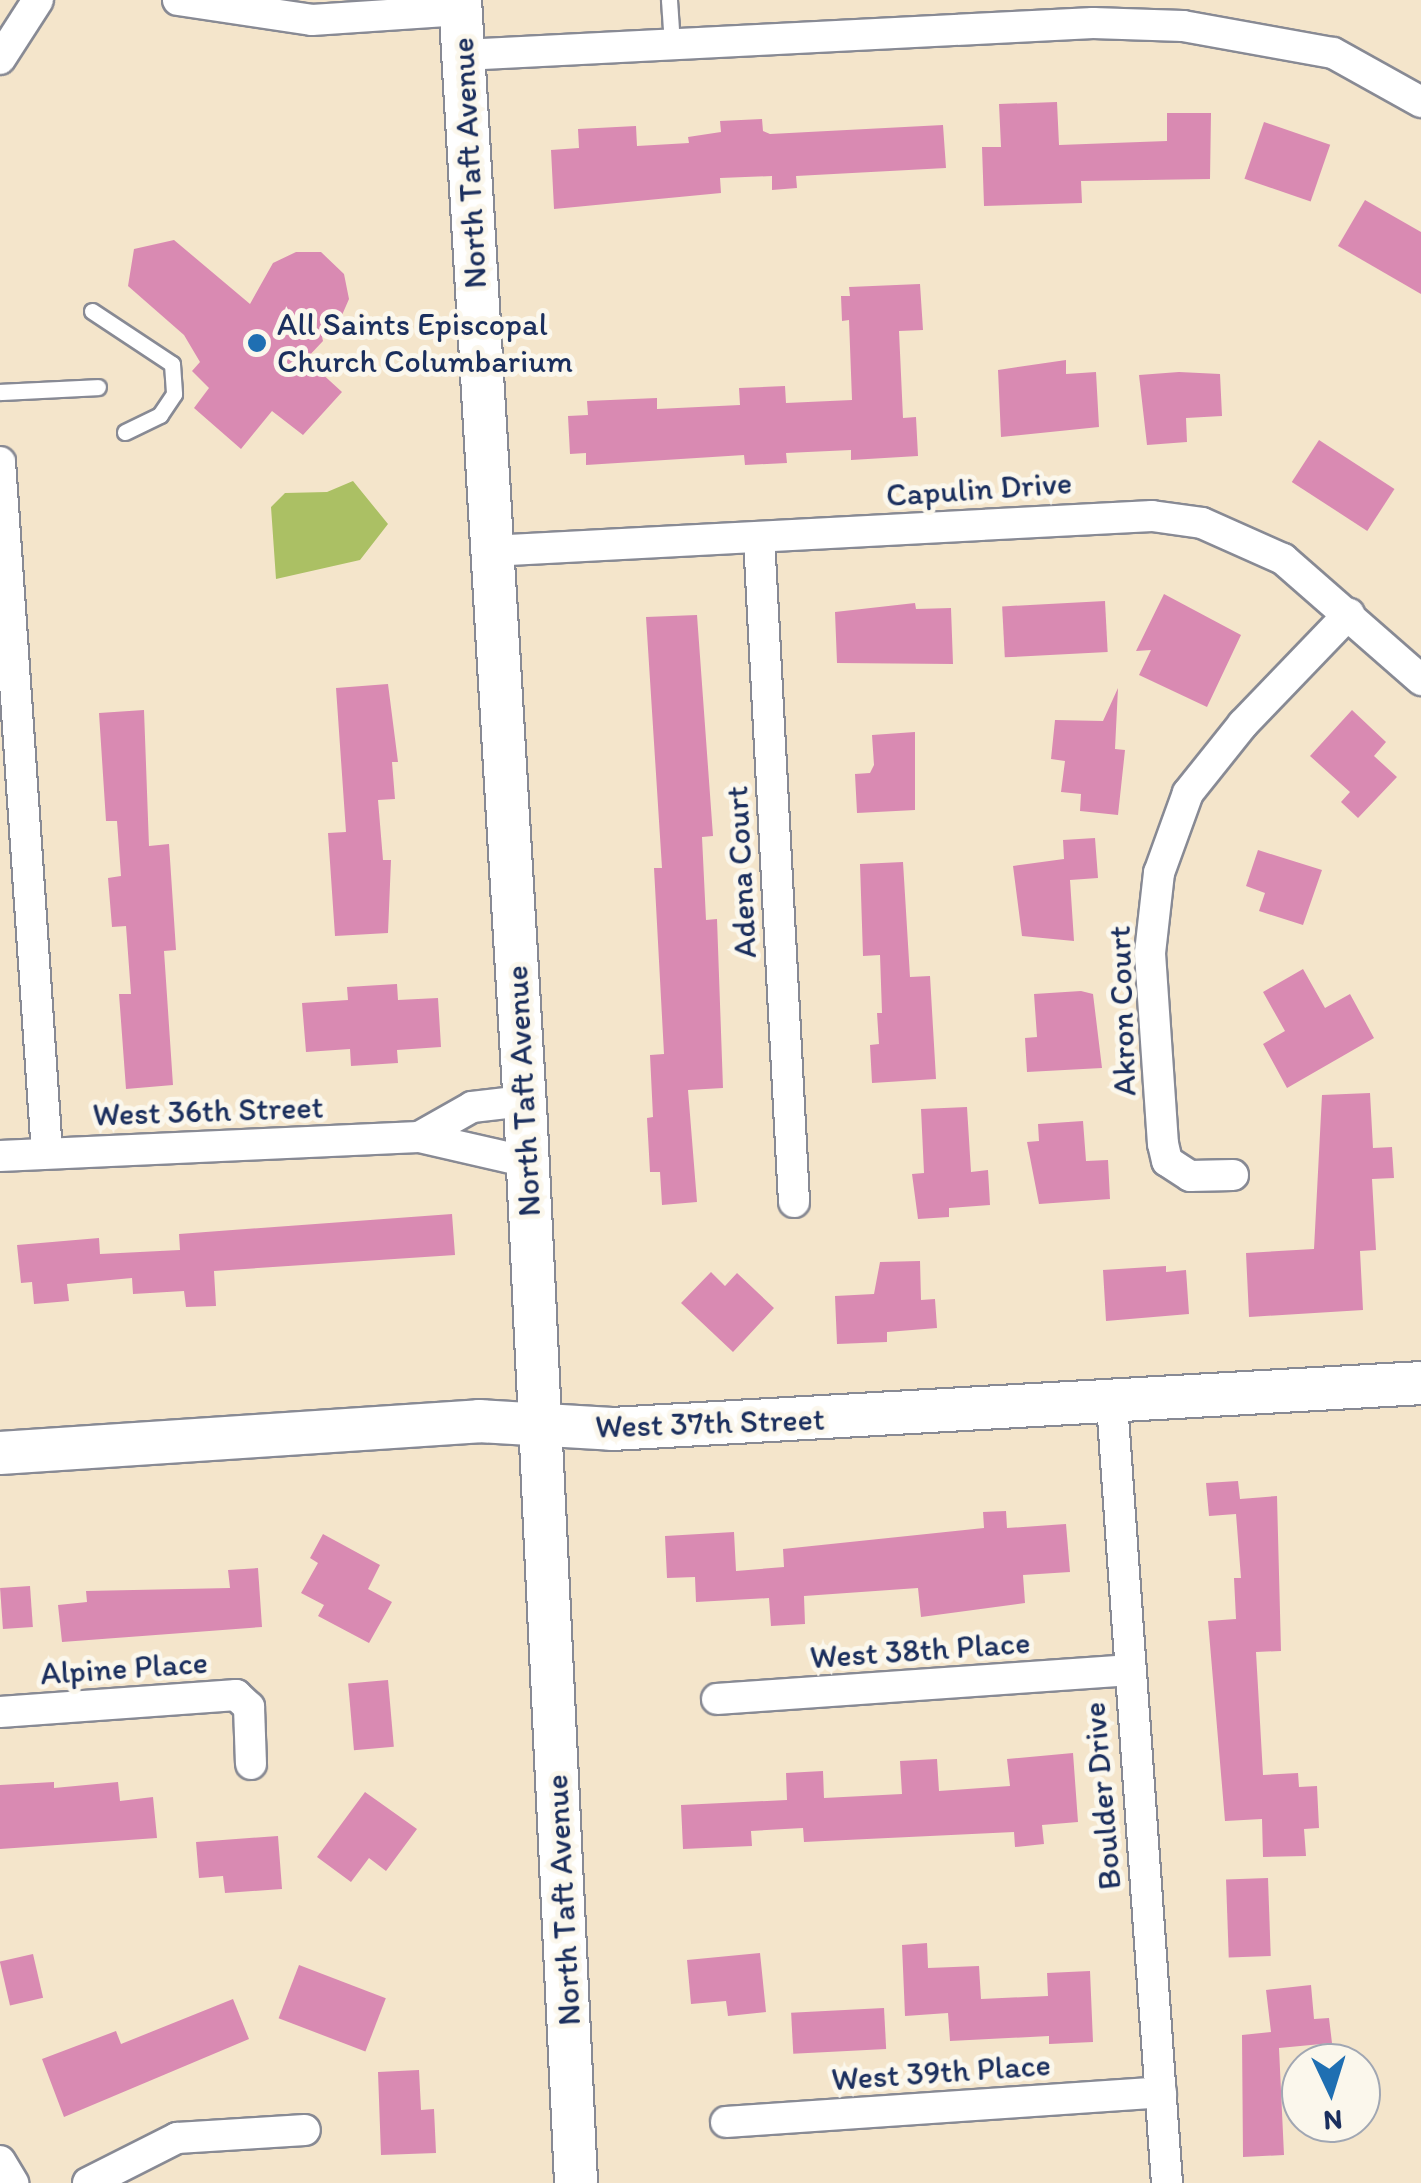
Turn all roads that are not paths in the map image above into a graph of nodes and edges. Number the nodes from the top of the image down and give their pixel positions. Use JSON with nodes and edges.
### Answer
{"nodes":[{"id":1,"x":38,"y":0,"type":"edge"},
{"id":2,"x":178,"y":0,"type":"edge"},
{"id":3,"x":670,"y":0,"type":"edge"},
{"id":4,"x":461,"y":5,"type":"edge"},
{"id":5,"x":672,"y":44,"type":"junction"},
{"id":6,"x":463,"y":55,"type":"junction"},
{"id":7,"x":0,"y":59,"type":"edge"},
{"id":8,"x":1421,"y":102,"type":"edge"},
{"id":9,"x":92,"y":311,"type":"dead end"},
{"id":10,"x":98,"y":388,"type":"dead end"},
{"id":11,"x":0,"y":392,"type":"edge"},
{"id":12,"x":125,"y":432,"type":"dead end"},
{"id":13,"x":0,"y":462,"type":"edge"},
{"id":14,"x":759,"y":538,"type":"junction"},
{"id":15,"x":490,"y":550,"type":"junction"},
{"id":16,"x":1349,"y":614,"type":"junction"},
{"id":17,"x":1421,"y":680,"type":"edge"},
{"id":18,"x":524,"y":1101,"type":"junction"},
{"id":19,"x":419,"y":1136,"type":"junction"},
{"id":20,"x":46,"y":1153,"type":"junction"},
{"id":21,"x":0,"y":1156,"type":"edge"},
{"id":22,"x":528,"y":1162,"type":"junction"},
{"id":23,"x":1233,"y":1175,"type":"dead end"},
{"id":24,"x":794,"y":1202,"type":"dead end"},
{"id":25,"x":1421,"y":1383,"type":"edge"},
{"id":26,"x":1112,"y":1404,"type":"junction"},
{"id":27,"x":541,"y":1427,"type":"junction"},
{"id":28,"x":0,"y":1453,"type":"edge"},
{"id":29,"x":1128,"y":1670,"type":"junction"},
{"id":30,"x":717,"y":1699,"type":"dead end"},
{"id":31,"x":0,"y":1712,"type":"edge"},
{"id":32,"x":251,"y":1764,"type":"dead end"},
{"id":33,"x":1161,"y":2092,"type":"junction"},
{"id":34,"x":726,"y":2122,"type":"dead end"},
{"id":35,"x":305,"y":2130,"type":"dead end"},
{"id":36,"x":0,"y":2161,"type":"edge"},
{"id":37,"x":13,"y":2183,"type":"edge"},
{"id":38,"x":88,"y":2183,"type":"edge"},
{"id":39,"x":576,"y":2183,"type":"edge"},
{"id":40,"x":1167,"y":2183,"type":"edge"}],
"edges":[{"from":1,"to":7,"type":"street"},
{"from":2,"to":4,"type":"street"},
{"from":3,"to":5,"type":"lane"},
{"from":4,"to":6,"type":"main road","name":"North Taft Avenue"},
{"from":5,"to":6,"type":"street"},
{"from":5,"to":8,"type":"street"},
{"from":6,"to":15,"type":"main road","name":"North Taft Avenue"},
{"from":9,"to":12,"type":"lane"},
{"from":10,"to":11,"type":"lane"},
{"from":13,"to":20,"type":"street"},
{"from":14,"to":15,"type":"street","name":"Capulin Drive"},
{"from":14,"to":16,"type":"street","name":"Capulin Drive"},
{"from":14,"to":24,"type":"street","name":"Adena Court"},
{"from":15,"to":18,"type":"main road","name":"North Taft Avenue"},
{"from":16,"to":17,"type":"street","name":"Capulin Drive"},
{"from":16,"to":23,"type":"street","name":"Akron Court"},
{"from":18,"to":19,"type":"street","name":"West 36th Street"},
{"from":18,"to":22,"type":"main road","name":"North Taft Avenue"},
{"from":19,"to":20,"type":"street","name":"West 36th Street"},
{"from":19,"to":22,"type":"street","name":"West 36th Street"},
{"from":20,"to":21,"type":"street","name":"West 36th Street"},
{"from":22,"to":27,"type":"main road","name":"North Taft Avenue"},
{"from":25,"to":26,"type":"main road","name":"West 37th Street"},
{"from":26,"to":27,"type":"main road","name":"West 37th Street"},
{"from":26,"to":29,"type":"street","name":"Boulder Drive"},
{"from":27,"to":28,"type":"main road","name":"West 37th Street"},
{"from":27,"to":39,"type":"main road","name":"North Taft Avenue"},
{"from":29,"to":30,"type":"street","name":"West 38th Place"},
{"from":29,"to":33,"type":"street","name":"Boulder Drive"},
{"from":31,"to":32,"type":"street","name":"Alpine Place"},
{"from":33,"to":34,"type":"street","name":"West 39th Place"},
{"from":33,"to":40,"type":"street","name":"Boulder Drive"},
{"from":35,"to":38,"type":"street"},
{"from":36,"to":37,"type":"street"}]}
